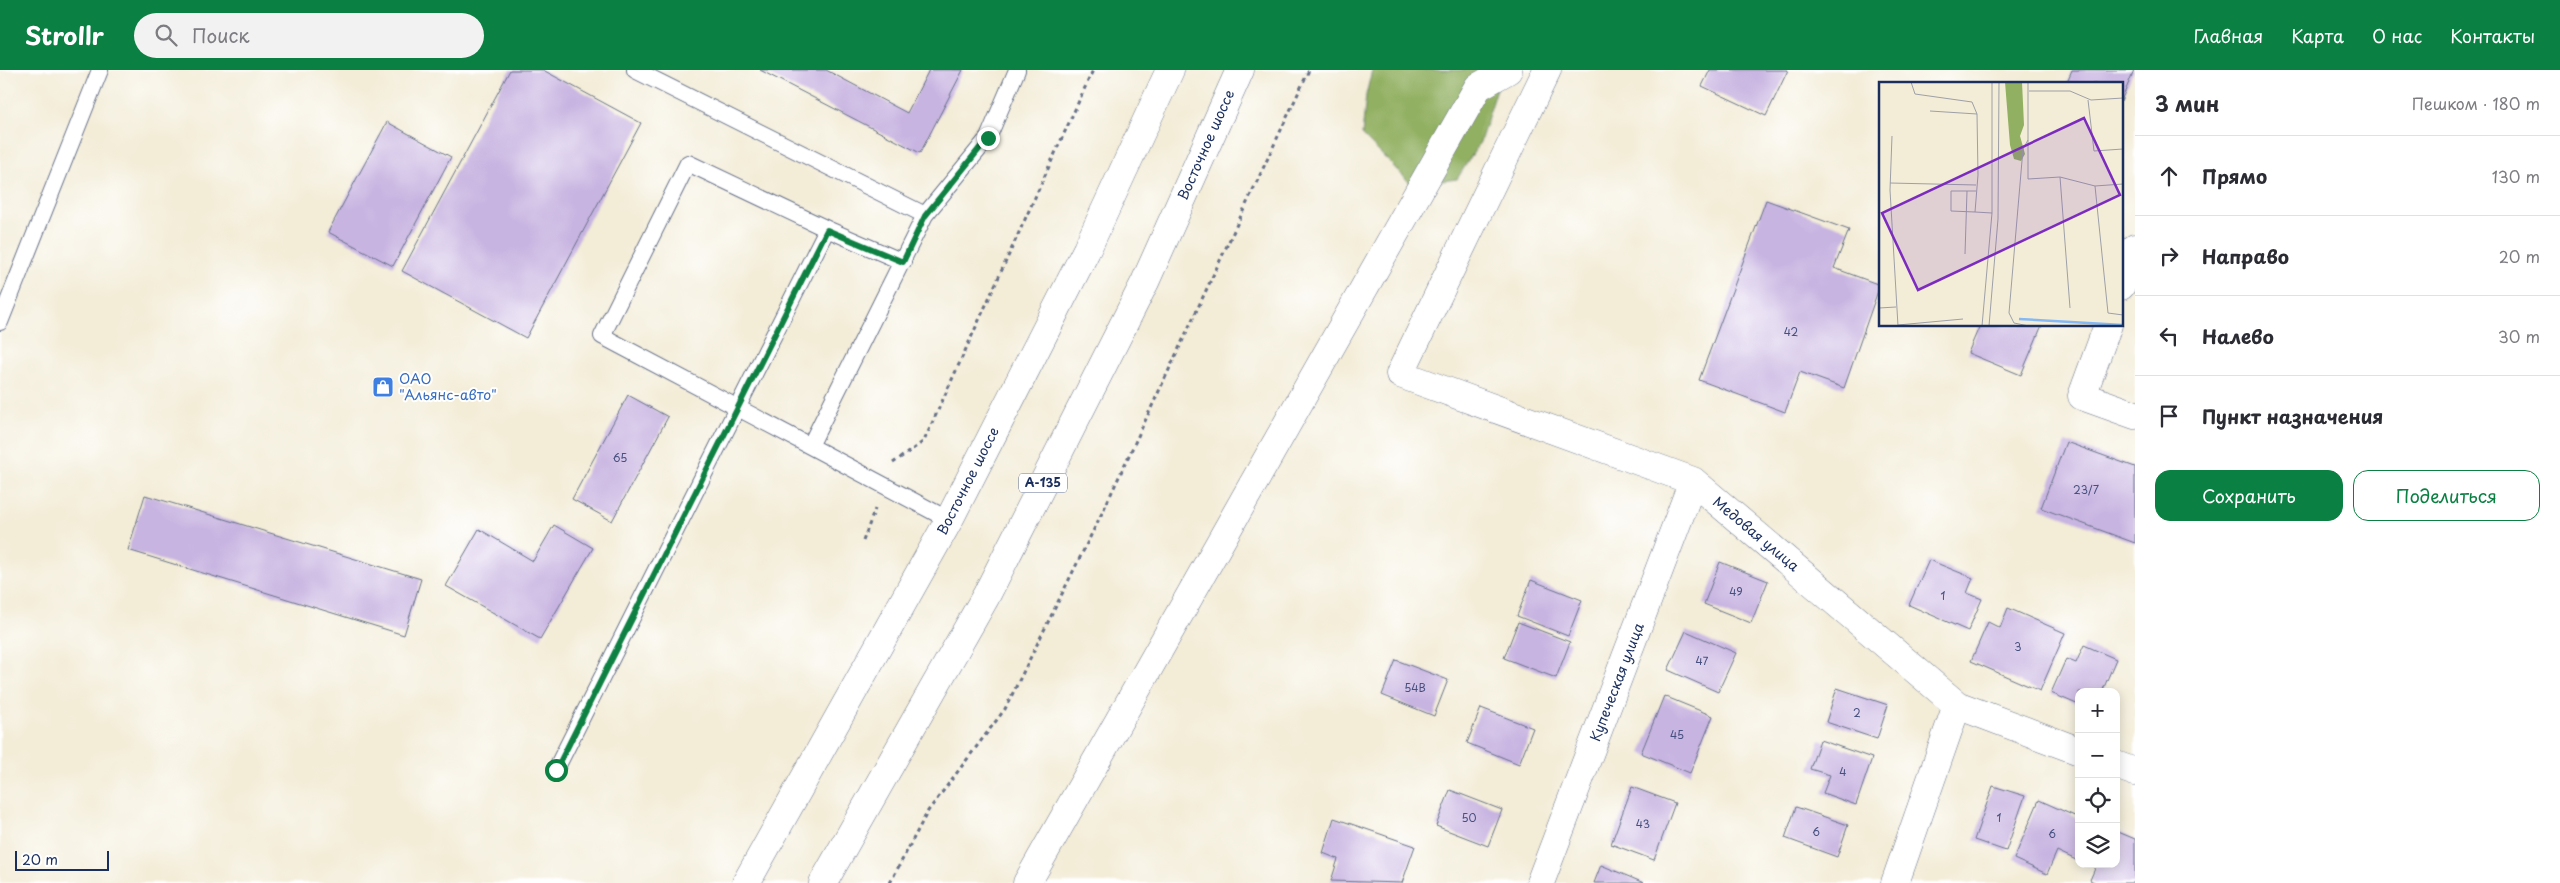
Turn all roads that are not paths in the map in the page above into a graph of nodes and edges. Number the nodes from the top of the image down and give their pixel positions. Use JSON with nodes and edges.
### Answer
{"nodes":[{"id":1,"x":100,"y":70,"type":"edge"},
{"id":2,"x":635,"y":70,"type":"edge"},
{"id":3,"x":1017,"y":70,"type":"edge"},
{"id":4,"x":1170,"y":70,"type":"edge"},
{"id":5,"x":1240,"y":70,"type":"edge"},
{"id":6,"x":1508,"y":70,"type":"edge"},
{"id":7,"x":1547,"y":70,"type":"edge"},
{"id":8,"x":925,"y":216,"type":"junction"},
{"id":9,"x":827,"y":230,"type":"junction"},
{"id":10,"x":2135,"y":248,"type":"edge"},
{"id":11,"x":903,"y":262,"type":"junction"},
{"id":12,"x":2122,"y":283,"type":"edge"},
{"id":13,"x":0,"y":322,"type":"edge"},
{"id":14,"x":2108,"y":326,"type":"edge"},
{"id":15,"x":738,"y":408,"type":"junction"},
{"id":16,"x":2135,"y":416,"type":"edge"},
{"id":17,"x":810,"y":446,"type":"junction"},
{"id":18,"x":1694,"y":481,"type":"junction"},
{"id":19,"x":949,"y":520,"type":"junction"},
{"id":20,"x":1957,"y":705,"type":"junction"},
{"id":21,"x":2075,"y":749,"type":"edge"},
{"id":22,"x":2120,"y":766,"type":"edge"},
{"id":23,"x":556,"y":770,"type":"dead end"},
{"id":24,"x":2135,"y":772,"type":"edge"},
{"id":25,"x":746,"y":883,"type":"edge"},
{"id":26,"x":823,"y":883,"type":"edge"},
{"id":27,"x":1027,"y":883,"type":"edge"},
{"id":28,"x":1540,"y":883,"type":"edge"},
{"id":29,"x":1895,"y":883,"type":"edge"}],
"edges":[{"from":1,"to":13,"type":"lane"},
{"from":2,"to":8,"type":"lane"},
{"from":3,"to":8,"type":"lane"},
{"from":4,"to":19,"type":"main road","name":"Восточное шоссе"},
{"from":5,"to":26,"type":"main road","name":"Восточное шоссе","number":"А-135"},
{"from":6,"to":27,"type":"main road"},
{"from":7,"to":18,"type":"main road","name":"Медовая улица"},
{"from":8,"to":11,"type":"lane"},
{"from":9,"to":11,"type":"lane"},
{"from":9,"to":15,"type":"lane"},
{"from":9,"to":15,"type":"lane"},
{"from":10,"to":12,"type":"main road"},
{"from":11,"to":17,"type":"lane"},
{"from":14,"to":16,"type":"main road"},
{"from":15,"to":17,"type":"lane"},
{"from":15,"to":23,"type":"lane"},
{"from":17,"to":19,"type":"lane"},
{"from":18,"to":20,"type":"main road","name":"Медовая улица"},
{"from":18,"to":28,"type":"main road","name":"Купеческая улица"},
{"from":19,"to":25,"type":"main road","name":"Восточное шоссе"},
{"from":20,"to":21,"type":"main road","name":"Медовая улица"},
{"from":20,"to":29,"type":"main road"},
{"from":22,"to":24,"type":"main road"}]}
